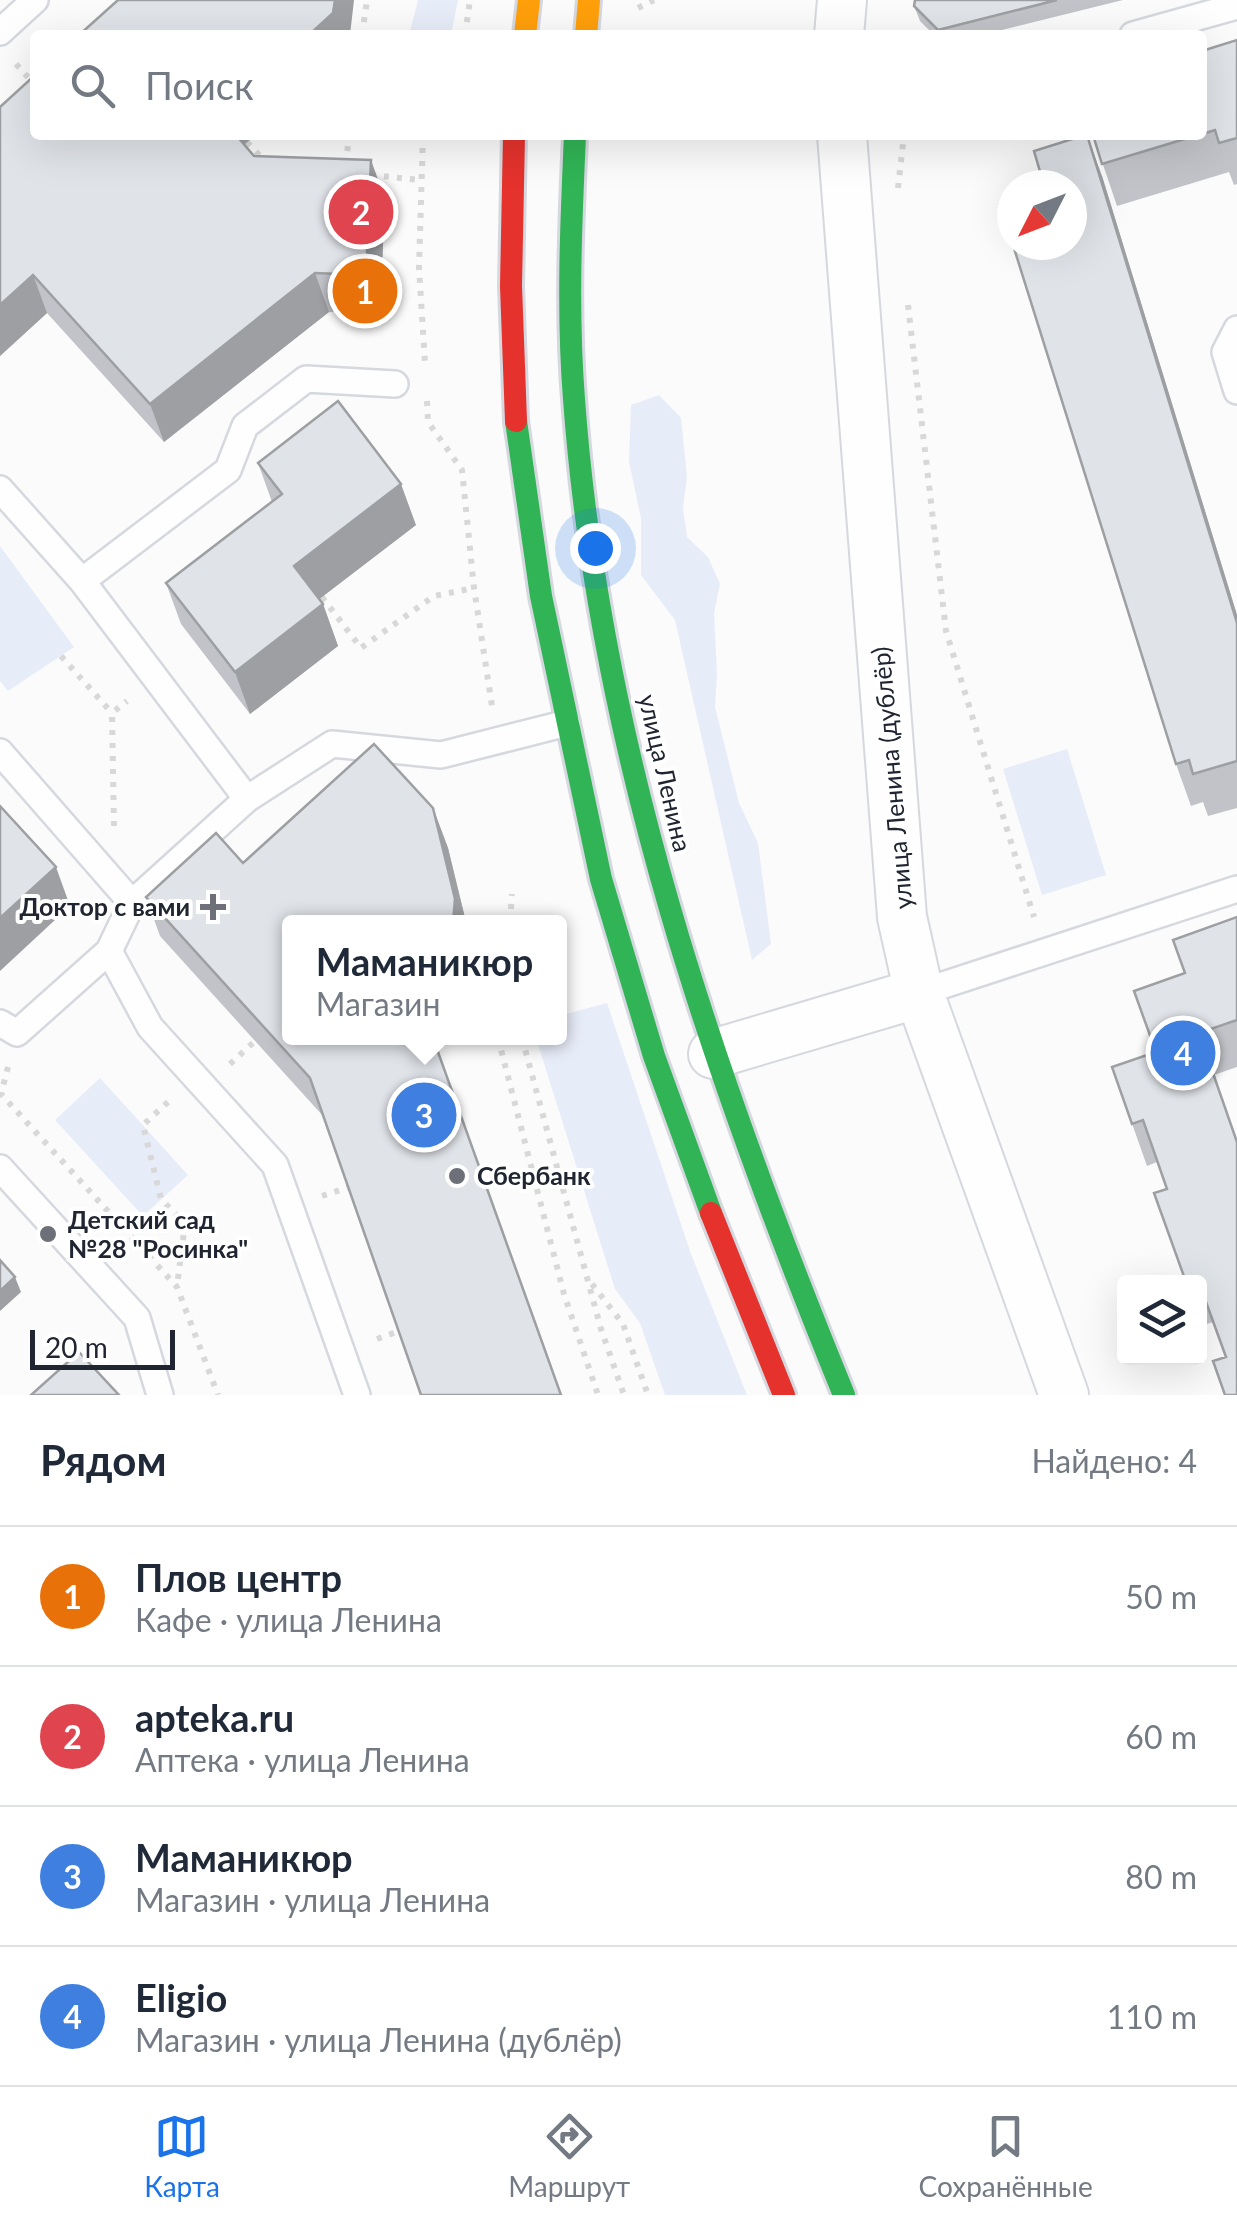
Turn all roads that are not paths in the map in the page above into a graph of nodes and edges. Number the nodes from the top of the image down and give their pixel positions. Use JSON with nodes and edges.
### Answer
{"nodes":[{"id":1,"x":34,"y":0,"type":"edge"},
{"id":2,"x":529,"y":0,"type":"edge"},
{"id":3,"x":589,"y":0,"type":"edge"},
{"id":4,"x":842,"y":0,"type":"edge"},
{"id":5,"x":1237,"y":6,"type":"edge"},
{"id":6,"x":526,"y":30,"type":"edge"},
{"id":7,"x":586,"y":30,"type":"edge"},
{"id":8,"x":839,"y":30,"type":"edge"},
{"id":9,"x":1151,"y":30,"type":"edge"},
{"id":10,"x":0,"y":32,"type":"edge"},
{"id":11,"x":514,"y":140,"type":"edge"},
{"id":12,"x":575,"y":140,"type":"edge"},
{"id":13,"x":842,"y":140,"type":"edge"},
{"id":14,"x":1237,"y":329,"type":"edge"},
{"id":15,"x":396,"y":384,"type":"dead end"},
{"id":16,"x":1237,"y":391,"type":"edge"},
{"id":17,"x":0,"y":489,"type":"edge"},
{"id":18,"x":82,"y":581,"type":"junction"},
{"id":19,"x":566,"y":723,"type":"junction"},
{"id":20,"x":0,"y":752,"type":"edge"},
{"id":21,"x":247,"y":798,"type":"junction"},
{"id":22,"x":1237,"y":888,"type":"edge"},
{"id":23,"x":124,"y":894,"type":"junction"},
{"id":24,"x":109,"y":951,"type":"junction"},
{"id":25,"x":918,"y":993,"type":"junction"},
{"id":26,"x":9,"y":1028,"type":"edge"},
{"id":27,"x":713,"y":1054,"type":"junction"},
{"id":28,"x":0,"y":1168,"type":"edge"},
{"id":29,"x":160,"y":1395,"type":"edge"},
{"id":30,"x":357,"y":1395,"type":"edge"},
{"id":31,"x":784,"y":1395,"type":"edge"},
{"id":32,"x":844,"y":1395,"type":"edge"},
{"id":33,"x":1064,"y":1395,"type":"edge"}],
"edges":[{"from":1,"to":10,"type":"lane"},
{"from":2,"to":6,"type":"main road"},
{"from":3,"to":7,"type":"main road"},
{"from":4,"to":8,"type":"street"},
{"from":5,"to":9,"type":"lane"},
{"from":11,"to":19,"type":"main road"},
{"from":12,"to":27,"type":"main road","name":"улица Ленина"},
{"from":13,"to":25,"type":"street","name":"улица Ленина (дублёр)"},
{"from":14,"to":16,"type":"lane"},
{"from":15,"to":18,"type":"lane"},
{"from":17,"to":18,"type":"lane"},
{"from":18,"to":21,"type":"lane"},
{"from":19,"to":21,"type":"lane"},
{"from":19,"to":31,"type":"main road"},
{"from":20,"to":23,"type":"lane"},
{"from":21,"to":23,"type":"lane"},
{"from":22,"to":25,"type":"lane"},
{"from":23,"to":24,"type":"lane"},
{"from":24,"to":26,"type":"lane"},
{"from":24,"to":30,"type":"lane"},
{"from":25,"to":27,"type":"street"},
{"from":25,"to":33,"type":"street","name":"улица Ленина (дублёр)"},
{"from":27,"to":32,"type":"main road","name":"улица Ленина"},
{"from":28,"to":29,"type":"lane"}]}
